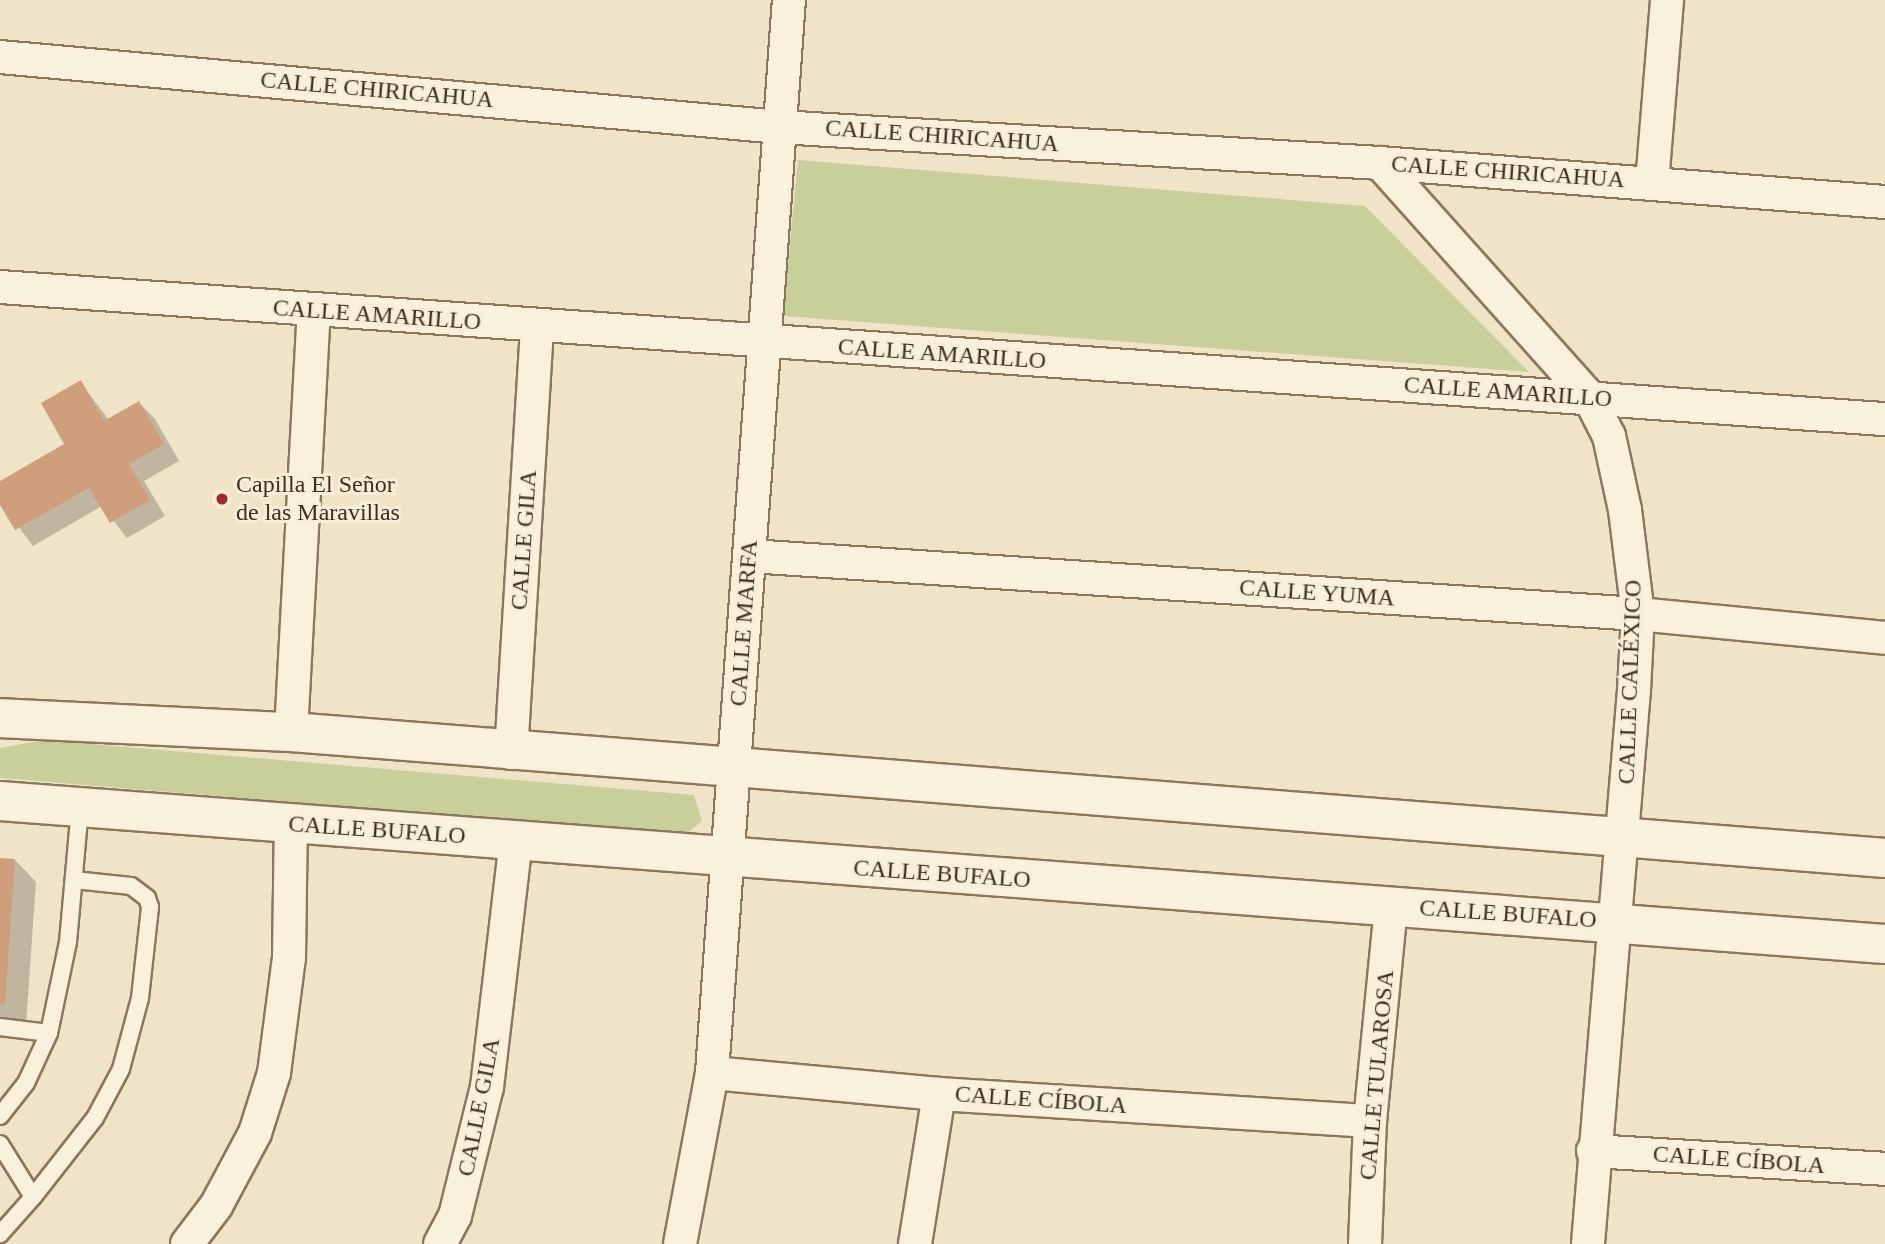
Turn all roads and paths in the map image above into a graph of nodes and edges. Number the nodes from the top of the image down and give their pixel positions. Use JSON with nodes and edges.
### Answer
{"nodes":[{"id":1,"x":789,"y":0,"type":"edge"},
{"id":2,"x":1667,"y":0,"type":"edge"},
{"id":3,"x":0,"y":57,"type":"edge"},
{"id":4,"x":779,"y":127,"type":"junction"},
{"id":5,"x":1380,"y":163,"type":"junction"},
{"id":6,"x":1652,"y":183,"type":"junction"},
{"id":7,"x":1885,"y":202,"type":"edge"},
{"id":8,"x":0,"y":287,"type":"edge"},
{"id":9,"x":314,"y":310,"type":"junction"},
{"id":10,"x":537,"y":327,"type":"junction"},
{"id":11,"x":765,"y":343,"type":"junction"},
{"id":12,"x":1589,"y":397,"type":"junction"},
{"id":13,"x":1885,"y":419,"type":"edge"},
{"id":14,"x":748,"y":556,"type":"junction"},
{"id":15,"x":1638,"y":614,"type":"junction"},
{"id":16,"x":1885,"y":638,"type":"edge"},
{"id":17,"x":0,"y":718,"type":"edge"},
{"id":18,"x":291,"y":732,"type":"junction"},
{"id":19,"x":511,"y":753,"type":"junction"},
{"id":20,"x":734,"y":769,"type":"junction"},
{"id":21,"x":0,"y":801,"type":"edge"},
{"id":22,"x":80,"y":807,"type":"junction"},
{"id":23,"x":291,"y":823,"type":"junction"},
{"id":24,"x":1623,"y":839,"type":"junction"},
{"id":25,"x":516,"y":840,"type":"junction"},
{"id":26,"x":729,"y":858,"type":"junction"},
{"id":27,"x":1885,"y":859,"type":"edge"},
{"id":28,"x":75,"y":880,"type":"junction"},
{"id":29,"x":1391,"y":907,"type":"junction"},
{"id":30,"x":1616,"y":921,"type":"junction"},
{"id":31,"x":1885,"y":944,"type":"edge"},
{"id":32,"x":0,"y":1027,"type":"edge"},
{"id":33,"x":49,"y":1033,"type":"junction"},
{"id":34,"x":712,"y":1073,"type":"junction"},
{"id":35,"x":939,"y":1094,"type":"junction"},
{"id":36,"x":0,"y":1116,"type":"edge"},
{"id":37,"x":1370,"y":1121,"type":"junction"},
{"id":38,"x":0,"y":1144,"type":"edge"},
{"id":39,"x":1593,"y":1151,"type":"junction"},
{"id":40,"x":1885,"y":1169,"type":"edge"},
{"id":41,"x":33,"y":1197,"type":"junction"},
{"id":42,"x":0,"y":1234,"type":"edge"},
{"id":43,"x":187,"y":1244,"type":"edge"},
{"id":44,"x":440,"y":1244,"type":"edge"},
{"id":45,"x":680,"y":1244,"type":"edge"},
{"id":46,"x":915,"y":1244,"type":"edge"},
{"id":47,"x":1365,"y":1244,"type":"edge"},
{"id":48,"x":1588,"y":1244,"type":"edge"}],
"edges":[{"from":1,"to":4,"type":"street","name":"CALLE MARFA"},
{"from":2,"to":6,"type":"street"},
{"from":3,"to":4,"type":"street","name":"CALLE CHIRICAHUA"},
{"from":4,"to":5,"type":"street","name":"CALLE CHIRICAHUA"},
{"from":4,"to":11,"type":"street","name":"CALLE MARFA"},
{"from":5,"to":6,"type":"street","name":"CALLE CHIRICAHUA"},
{"from":5,"to":12,"type":"street","name":"CALLE CALÉXICO"},
{"from":6,"to":7,"type":"street","name":"CALLE CHIRICAHUA"},
{"from":8,"to":9,"type":"street","name":"CALLE AMARILLO"},
{"from":9,"to":10,"type":"street","name":"CALLE AMARILLO"},
{"from":9,"to":18,"type":"street"},
{"from":10,"to":11,"type":"street","name":"CALLE AMARILLO"},
{"from":10,"to":19,"type":"street","name":"CALLE GILA"},
{"from":11,"to":12,"type":"street","name":"CALLE AMARILLO"},
{"from":11,"to":14,"type":"street","name":"CALLE MARFA"},
{"from":12,"to":13,"type":"street","name":"CALLE AMARILLO"},
{"from":12,"to":15,"type":"street","name":"CALLE CALÉXICO"},
{"from":14,"to":15,"type":"street","name":"CALLE YUMA"},
{"from":14,"to":20,"type":"street","name":"CALLE MARFA"},
{"from":15,"to":16,"type":"street","name":"CALLE YUMA"},
{"from":15,"to":24,"type":"street","name":"CALLE CALÉXICO"},
{"from":17,"to":18,"type":"main road"},
{"from":18,"to":19,"type":"main road"},
{"from":19,"to":20,"type":"main road"},
{"from":20,"to":24,"type":"main road"},
{"from":20,"to":26,"type":"street","name":"CALLE MARFA"},
{"from":21,"to":22,"type":"main road","name":"CALLE BUFALO"},
{"from":22,"to":23,"type":"main road","name":"CALLE BUFALO"},
{"from":22,"to":28,"type":"lane"},
{"from":23,"to":25,"type":"main road","name":"CALLE BUFALO"},
{"from":23,"to":43,"type":"street"},
{"from":24,"to":27,"type":"main road"},
{"from":24,"to":30,"type":"street","name":"CALLE CALÉXICO"},
{"from":25,"to":26,"type":"main road","name":"CALLE BUFALO"},
{"from":25,"to":44,"type":"street","name":"CALLE GILA"},
{"from":26,"to":29,"type":"main road","name":"CALLE BUFALO"},
{"from":26,"to":34,"type":"street","name":"CALLE MARFA"},
{"from":28,"to":33,"type":"lane"},
{"from":28,"to":41,"type":"lane"},
{"from":29,"to":30,"type":"main road","name":"CALLE BUFALO"},
{"from":29,"to":37,"type":"street","name":"CALLE TULAROSA"},
{"from":30,"to":31,"type":"main road","name":"CALLE BUFALO"},
{"from":30,"to":39,"type":"street","name":"CALLE CALÉXICO"},
{"from":32,"to":33,"type":"lane"},
{"from":33,"to":36,"type":"lane"},
{"from":34,"to":35,"type":"street","name":"CALLE CÍBOLA"},
{"from":34,"to":45,"type":"street","name":"CALLE MARFA"},
{"from":35,"to":37,"type":"street","name":"CALLE CÍBOLA"},
{"from":35,"to":46,"type":"street"},
{"from":37,"to":47,"type":"street","name":"CALLE TULAROSA"},
{"from":38,"to":41,"type":"lane"},
{"from":39,"to":40,"type":"street","name":"CALLE CÍBOLA"},
{"from":39,"to":48,"type":"street","name":"CALLE CALÉXICO"},
{"from":41,"to":42,"type":"lane"}]}
